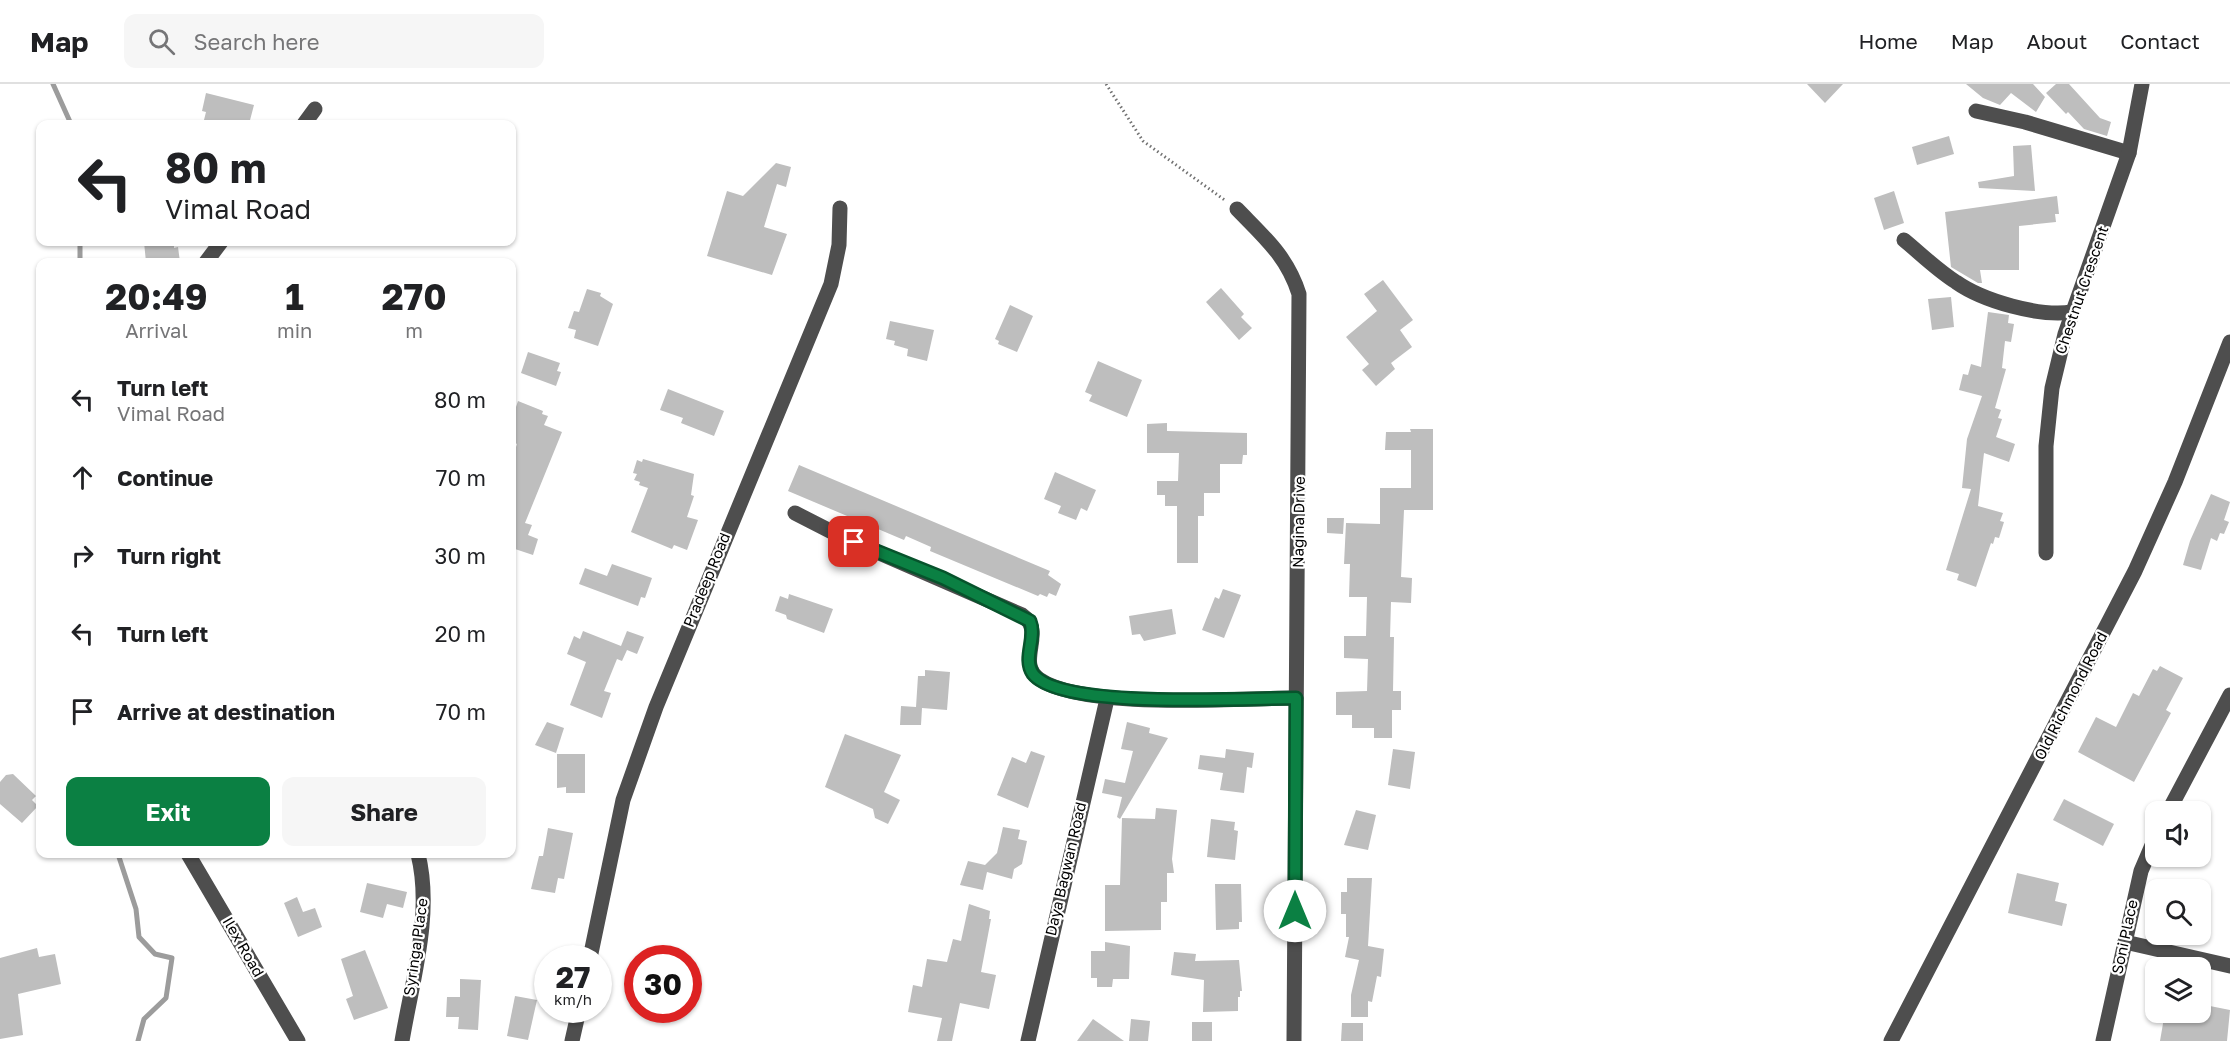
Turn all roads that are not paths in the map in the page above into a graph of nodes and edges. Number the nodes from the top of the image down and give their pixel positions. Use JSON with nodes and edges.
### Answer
{"nodes":[{"id":1,"x":2137,"y":84,"type":"edge"},
{"id":2,"x":2142,"y":84,"type":"edge"},
{"id":3,"x":2138,"y":103,"type":"junction"},
{"id":4,"x":315,"y":109,"type":"dead end"},
{"id":5,"x":1976,"y":111,"type":"dead end"},
{"id":6,"x":307,"y":120,"type":"edge"},
{"id":7,"x":2129,"y":153,"type":"junction"},
{"id":8,"x":840,"y":208,"type":"dead end"},
{"id":9,"x":1237,"y":209,"type":"road end"},
{"id":10,"x":1905,"y":240,"type":"dead end"},
{"id":11,"x":2073,"y":312,"type":"junction"},
{"id":12,"x":2230,"y":342,"type":"edge"},
{"id":13,"x":795,"y":513,"type":"dead end"},
{"id":14,"x":2046,"y":553,"type":"dead end"},
{"id":15,"x":2230,"y":695,"type":"edge"},
{"id":16,"x":1296,"y":698,"type":"junction"},
{"id":17,"x":1107,"y":699,"type":"junction"},
{"id":18,"x":2174,"y":801,"type":"edge"},
{"id":19,"x":190,"y":858,"type":"edge"},
{"id":20,"x":419,"y":858,"type":"edge"},
{"id":21,"x":2145,"y":860,"type":"edge"},
{"id":22,"x":2125,"y":942,"type":"junction"},
{"id":23,"x":593,"y":945,"type":"edge"},
{"id":24,"x":2230,"y":966,"type":"edge"},
{"id":25,"x":576,"y":1023,"type":"edge"},
{"id":26,"x":298,"y":1041,"type":"edge"},
{"id":27,"x":402,"y":1041,"type":"edge"},
{"id":28,"x":572,"y":1041,"type":"edge"},
{"id":29,"x":1028,"y":1041,"type":"edge"},
{"id":30,"x":1294,"y":1041,"type":"edge"},
{"id":31,"x":1891,"y":1041,"type":"edge"},
{"id":32,"x":2103,"y":1041,"type":"edge"}],
"edges":[{"from":1,"to":3,"type":"street","name":"Chestnut Crescent"},
{"from":2,"to":3,"type":"street","name":"Chestnut Crescent"},
{"from":3,"to":7,"type":"street","name":"Chestnut Crescent"},
{"from":4,"to":6,"type":"street"},
{"from":5,"to":7,"type":"street"},
{"from":7,"to":11,"type":"street","name":"Chestnut Crescent"},
{"from":8,"to":23,"type":"street","name":"Pradeep Road"},
{"from":9,"to":16,"type":"street","name":"Nagina Drive"},
{"from":10,"to":11,"type":"street"},
{"from":11,"to":14,"type":"street","name":"Chestnut Crescent"},
{"from":12,"to":31,"type":"street","name":"Old Richmond Road"},
{"from":13,"to":17,"type":"street"},
{"from":15,"to":18,"type":"street"},
{"from":16,"to":17,"type":"street"},
{"from":16,"to":30,"type":"street","name":"Nagina Drive"},
{"from":17,"to":29,"type":"street","name":"Daya Bagwan Road"},
{"from":19,"to":26,"type":"street","name":"Ilex Road"},
{"from":20,"to":27,"type":"street","name":"Syringa Place"},
{"from":21,"to":22,"type":"street","name":"Soni Place"},
{"from":22,"to":24,"type":"street"},
{"from":22,"to":32,"type":"street","name":"Soni Place"},
{"from":25,"to":28,"type":"street"}]}
